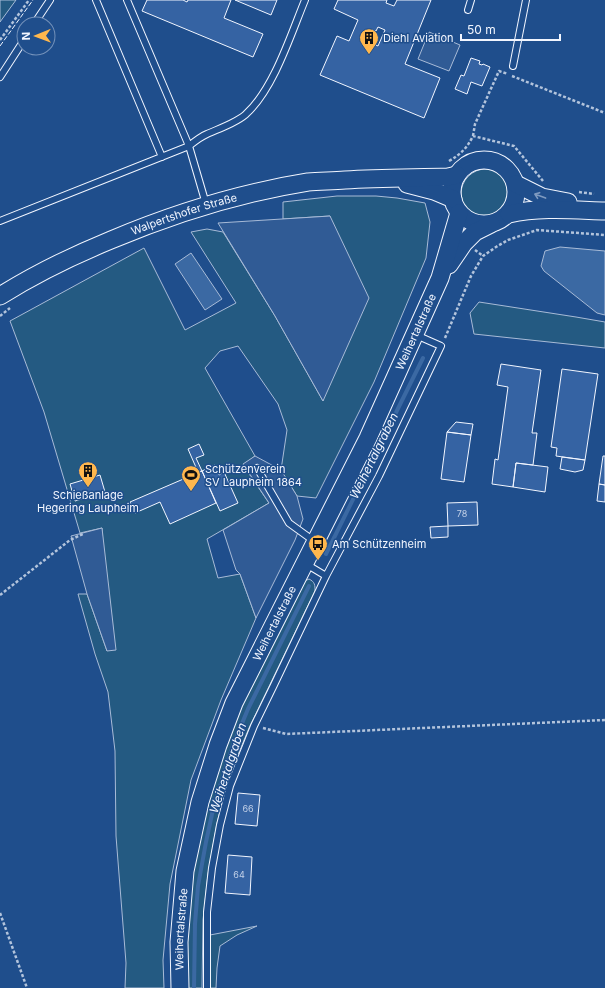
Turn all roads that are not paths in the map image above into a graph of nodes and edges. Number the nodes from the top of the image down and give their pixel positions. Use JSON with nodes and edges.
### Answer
{"nodes":[{"id":1,"x":50,"y":0,"type":"edge"},
{"id":2,"x":96,"y":0,"type":"edge"},
{"id":3,"x":126,"y":0,"type":"edge"},
{"id":4,"x":306,"y":0,"type":"edge"},
{"id":5,"x":471,"y":0,"type":"edge"},
{"id":6,"x":526,"y":0,"type":"edge"},
{"id":7,"x":468,"y":10,"type":"dead end"},
{"id":8,"x":39,"y":16,"type":"edge"},
{"id":9,"x":16,"y":52,"type":"edge"},
{"id":10,"x":513,"y":66,"type":"dead end"},
{"id":11,"x":0,"y":77,"type":"edge"},
{"id":12,"x":189,"y":146,"type":"junction"},
{"id":13,"x":162,"y":157,"type":"junction"},
{"id":14,"x":452,"y":169,"type":"junction"},
{"id":15,"x":381,"y":178,"type":"junction"},
{"id":16,"x":516,"y":184,"type":"junction"},
{"id":17,"x":541,"y":203,"type":"junction"},
{"id":18,"x":206,"y":204,"type":"junction"},
{"id":19,"x":456,"y":206,"type":"junction"},
{"id":20,"x":605,"y":211,"type":"edge"},
{"id":21,"x":509,"y":214,"type":"junction"},
{"id":22,"x":0,"y":222,"type":"edge"},
{"id":23,"x":490,"y":224,"type":"junction"},
{"id":24,"x":440,"y":278,"type":"junction"},
{"id":25,"x":6,"y":302,"type":"edge"},
{"id":26,"x":415,"y":334,"type":"junction"},
{"id":27,"x":257,"y":468,"type":"dead end"},
{"id":28,"x":315,"y":542,"type":"junction"},
{"id":29,"x":304,"y":563,"type":"junction"},
{"id":30,"x":326,"y":576,"type":"junction"},
{"id":31,"x":180,"y":988,"type":"edge"},
{"id":32,"x":207,"y":988,"type":"edge"}],
"edges":[{"from":1,"to":8,"type":"lane"},
{"from":2,"to":13,"type":"lane"},
{"from":3,"to":12,"type":"lane"},
{"from":4,"to":12,"type":"lane"},
{"from":5,"to":7,"type":"lane"},
{"from":6,"to":10,"type":"lane"},
{"from":9,"to":11,"type":"lane"},
{"from":12,"to":13,"type":"lane"},
{"from":12,"to":18,"type":"lane"},
{"from":13,"to":22,"type":"lane"},
{"from":14,"to":15,"type":"street","name":"Walpertshofer Straße"},
{"from":14,"to":16,"type":"street"},
{"from":14,"to":19,"type":"street"},
{"from":15,"to":18,"type":"street","name":"Walpertshofer Straße"},
{"from":15,"to":19,"type":"street","name":"Walpertshofer Straße"},
{"from":17,"to":16,"type":"street","one_way":true},
{"from":16,"to":21,"type":"street"},
{"from":17,"to":20,"type":"street"},
{"from":17,"to":21,"type":"street"},
{"from":18,"to":25,"type":"street","name":"Walpertshofer Straße"},
{"from":19,"to":23,"type":"street"},
{"from":19,"to":24,"type":"street","name":"Weihertalstraße"},
{"from":21,"to":23,"type":"street"},
{"from":23,"to":24,"type":"street","name":"Weihertalstraße"},
{"from":24,"to":26,"type":"street","name":"Weihertalstraße"},
{"from":26,"to":28,"type":"street","name":"Weihertalstraße"},
{"from":26,"to":30,"type":"lane"},
{"from":27,"to":28,"type":"lane"},
{"from":28,"to":29,"type":"street","name":"Weihertalstraße"},
{"from":29,"to":30,"type":"lane"},
{"from":29,"to":31,"type":"street","name":"Weihertalstraße"},
{"from":30,"to":32,"type":"lane"}]}
